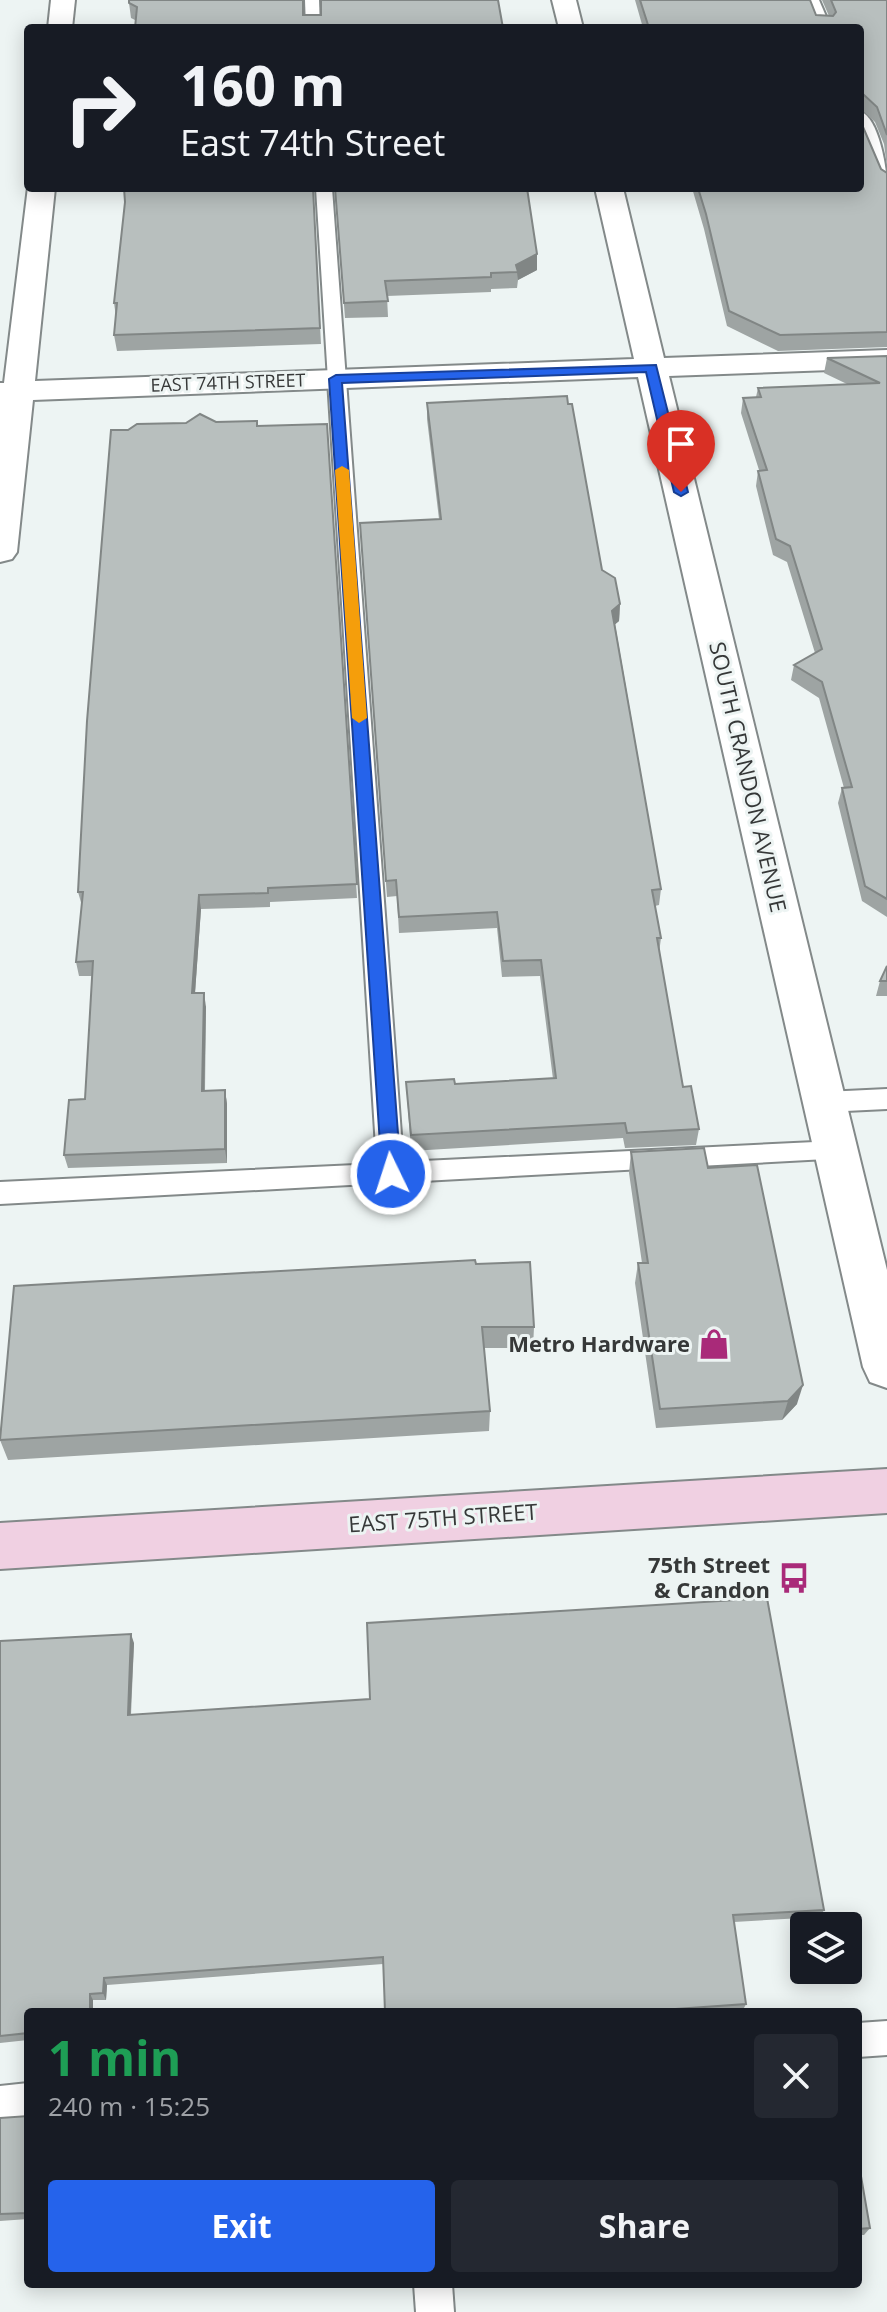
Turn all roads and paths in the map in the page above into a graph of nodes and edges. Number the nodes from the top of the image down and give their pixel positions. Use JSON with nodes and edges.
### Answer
{"nodes":[{"id":1,"x":63,"y":0,"type":"edge"},
{"id":2,"x":312,"y":0,"type":"edge"},
{"id":3,"x":564,"y":0,"type":"edge"},
{"id":4,"x":812,"y":0,"type":"edge"},
{"id":5,"x":60,"y":24,"type":"edge"},
{"id":6,"x":313,"y":24,"type":"edge"},
{"id":7,"x":570,"y":24,"type":"edge"},
{"id":8,"x":822,"y":24,"type":"edge"},
{"id":9,"x":864,"y":126,"type":"edge"},
{"id":10,"x":887,"y":182,"type":"edge"},
{"id":11,"x":40,"y":192,"type":"edge"},
{"id":12,"x":324,"y":192,"type":"edge"},
{"id":13,"x":610,"y":192,"type":"edge"},
{"id":14,"x":887,"y":359,"type":"edge"},
{"id":15,"x":651,"y":368,"type":"junction"},
{"id":16,"x":336,"y":379,"type":"junction"},
{"id":17,"x":9,"y":392,"type":"edge"},
{"id":18,"x":0,"y":552,"type":"edge"},
{"id":19,"x":887,"y":1099,"type":"edge"},
{"id":20,"x":825,"y":1102,"type":"junction"},
{"id":21,"x":836,"y":1151,"type":"junction"},
{"id":22,"x":391,"y":1174,"type":"junction"},
{"id":23,"x":0,"y":1193,"type":"edge"},
{"id":24,"x":887,"y":1367,"type":"edge"},
{"id":25,"x":887,"y":1491,"type":"edge"},
{"id":26,"x":0,"y":1546,"type":"edge"},
{"id":27,"x":887,"y":2038,"type":"edge"},
{"id":28,"x":862,"y":2040,"type":"edge"},
{"id":29,"x":24,"y":2101,"type":"edge"},
{"id":30,"x":0,"y":2104,"type":"edge"},
{"id":31,"x":433,"y":2288,"type":"edge"},
{"id":32,"x":435,"y":2312,"type":"edge"}],
"edges":[{"from":1,"to":5,"type":"street"},
{"from":2,"to":6,"type":"lane"},
{"from":3,"to":7,"type":"street"},
{"from":4,"to":8,"type":"lane"},
{"from":9,"to":10,"type":"lane"},
{"from":11,"to":17,"type":"street"},
{"from":12,"to":16,"type":"lane"},
{"from":13,"to":15,"type":"street","name":"SOUTH CRANDON AVENUE"},
{"from":14,"to":15,"type":"street","name":"EAST 74TH STREET"},
{"from":15,"to":16,"type":"street","name":"EAST 74TH STREET"},
{"from":15,"to":20,"type":"street","name":"SOUTH CRANDON AVENUE"},
{"from":16,"to":17,"type":"street","name":"EAST 74TH STREET"},
{"from":16,"to":22,"type":"lane"},
{"from":17,"to":18,"type":"street"},
{"from":19,"to":20,"type":"lane"},
{"from":20,"to":21,"type":"street","name":"SOUTH CRANDON AVENUE"},
{"from":21,"to":22,"type":"lane"},
{"from":21,"to":24,"type":"street","name":"SOUTH CRANDON AVENUE"},
{"from":22,"to":23,"type":"lane"},
{"from":25,"to":26,"type":"main road","name":"EAST 75TH STREET"},
{"from":27,"to":28,"type":"lane"},
{"from":29,"to":30,"type":"lane"},
{"from":31,"to":32,"type":"lane"}]}
